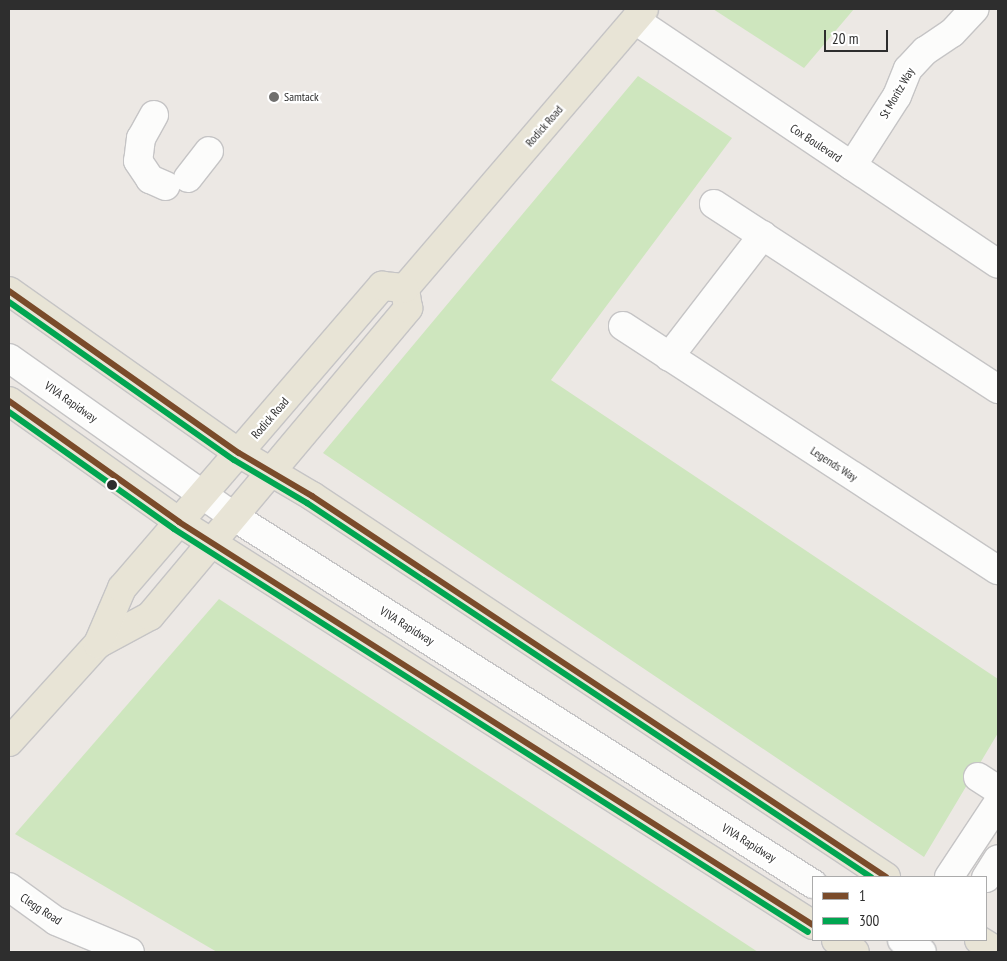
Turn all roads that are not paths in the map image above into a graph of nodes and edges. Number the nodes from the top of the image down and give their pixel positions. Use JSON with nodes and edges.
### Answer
{"nodes":[{"id":1,"x":974,"y":9,"type":"edge"},
{"id":2,"x":640,"y":15,"type":"edge"},
{"id":3,"x":154,"y":116,"type":"dead end"},
{"id":4,"x":209,"y":151,"type":"dead end"},
{"id":5,"x":852,"y":166,"type":"junction"},
{"id":6,"x":714,"y":204,"type":"dead end"},
{"id":7,"x":763,"y":235,"type":"junction"},
{"id":8,"x":998,"y":264,"type":"edge"},
{"id":9,"x":405,"y":288,"type":"junction"},
{"id":10,"x":9,"y":291,"type":"edge"},
{"id":11,"x":623,"y":326,"type":"dead end"},
{"id":12,"x":9,"y":358,"type":"edge"},
{"id":13,"x":669,"y":358,"type":"junction"},
{"id":14,"x":998,"y":389,"type":"edge"},
{"id":15,"x":9,"y":401,"type":"edge"},
{"id":16,"x":240,"y":453,"type":"junction"},
{"id":17,"x":271,"y":472,"type":"junction"},
{"id":18,"x":202,"y":494,"type":"junction"},
{"id":19,"x":233,"y":516,"type":"junction"},
{"id":20,"x":179,"y":522,"type":"junction"},
{"id":21,"x":212,"y":540,"type":"junction"},
{"id":22,"x":998,"y":570,"type":"edge"},
{"id":23,"x":98,"y":644,"type":"junction"},
{"id":24,"x":9,"y":742,"type":"edge"},
{"id":25,"x":998,"y":802,"type":"edge"},
{"id":26,"x":998,"y":859,"type":"edge"},
{"id":27,"x":884,"y":876,"type":"edge"},
{"id":28,"x":950,"y":876,"type":"edge"},
{"id":29,"x":987,"y":876,"type":"edge"},
{"id":30,"x":812,"y":883,"type":"edge"},
{"id":31,"x":9,"y":887,"type":"edge"},
{"id":32,"x":812,"y":924,"type":"edge"},
{"id":33,"x":838,"y":941,"type":"edge"},
{"id":34,"x":904,"y":941,"type":"edge"},
{"id":35,"x":981,"y":941,"type":"edge"},
{"id":36,"x":130,"y":952,"type":"edge"},
{"id":37,"x":854,"y":952,"type":"edge"},
{"id":38,"x":922,"y":952,"type":"edge"},
{"id":39,"x":998,"y":952,"type":"edge"}],
"edges":[{"from":1,"to":5,"type":"street","name":"St Moritz Way"},
{"from":2,"to":5,"type":"street","name":"Cox Boulevard"},
{"from":2,"to":9,"type":"main road","name":"Rodick Road"},
{"from":3,"to":4,"type":"street"},
{"from":5,"to":8,"type":"street","name":"Cox Boulevard"},
{"from":6,"to":7,"type":"street"},
{"from":7,"to":13,"type":"street"},
{"from":7,"to":14,"type":"street"},
{"from":9,"to":16,"type":"main road","name":"Rodick Road"},
{"from":9,"to":17,"type":"main road","name":"Rodick Road"},
{"from":10,"to":16,"type":"main road"},
{"from":11,"to":13,"type":"street","name":"Legends Way"},
{"from":12,"to":18,"type":"street","name":"VIVA Rapidway"},
{"from":13,"to":22,"type":"street","name":"Legends Way"},
{"from":15,"to":20,"type":"main road"},
{"from":16,"to":17,"type":"main road"},
{"from":16,"to":18,"type":"main road","name":"Rodick Road"},
{"from":17,"to":19,"type":"main road","name":"Rodick Road"},
{"from":17,"to":27,"type":"main road"},
{"from":18,"to":19,"type":"street","name":"VIVA Rapidway"},
{"from":18,"to":20,"type":"main road","name":"Rodick Road"},
{"from":19,"to":21,"type":"main road","name":"Rodick Road"},
{"from":19,"to":30,"type":"street","name":"VIVA Rapidway"},
{"from":20,"to":21,"type":"main road"},
{"from":20,"to":23,"type":"main road","name":"Rodick Road"},
{"from":21,"to":23,"type":"main road","name":"Rodick Road"},
{"from":21,"to":32,"type":"main road"},
{"from":23,"to":24,"type":"main road","name":"Rodick Road"},
{"from":25,"to":28,"type":"street"},
{"from":26,"to":29,"type":"street"},
{"from":31,"to":36,"type":"street","name":"Clegg Road"},
{"from":33,"to":37,"type":"main road"},
{"from":34,"to":38,"type":"street"},
{"from":35,"to":39,"type":"main road"}]}
